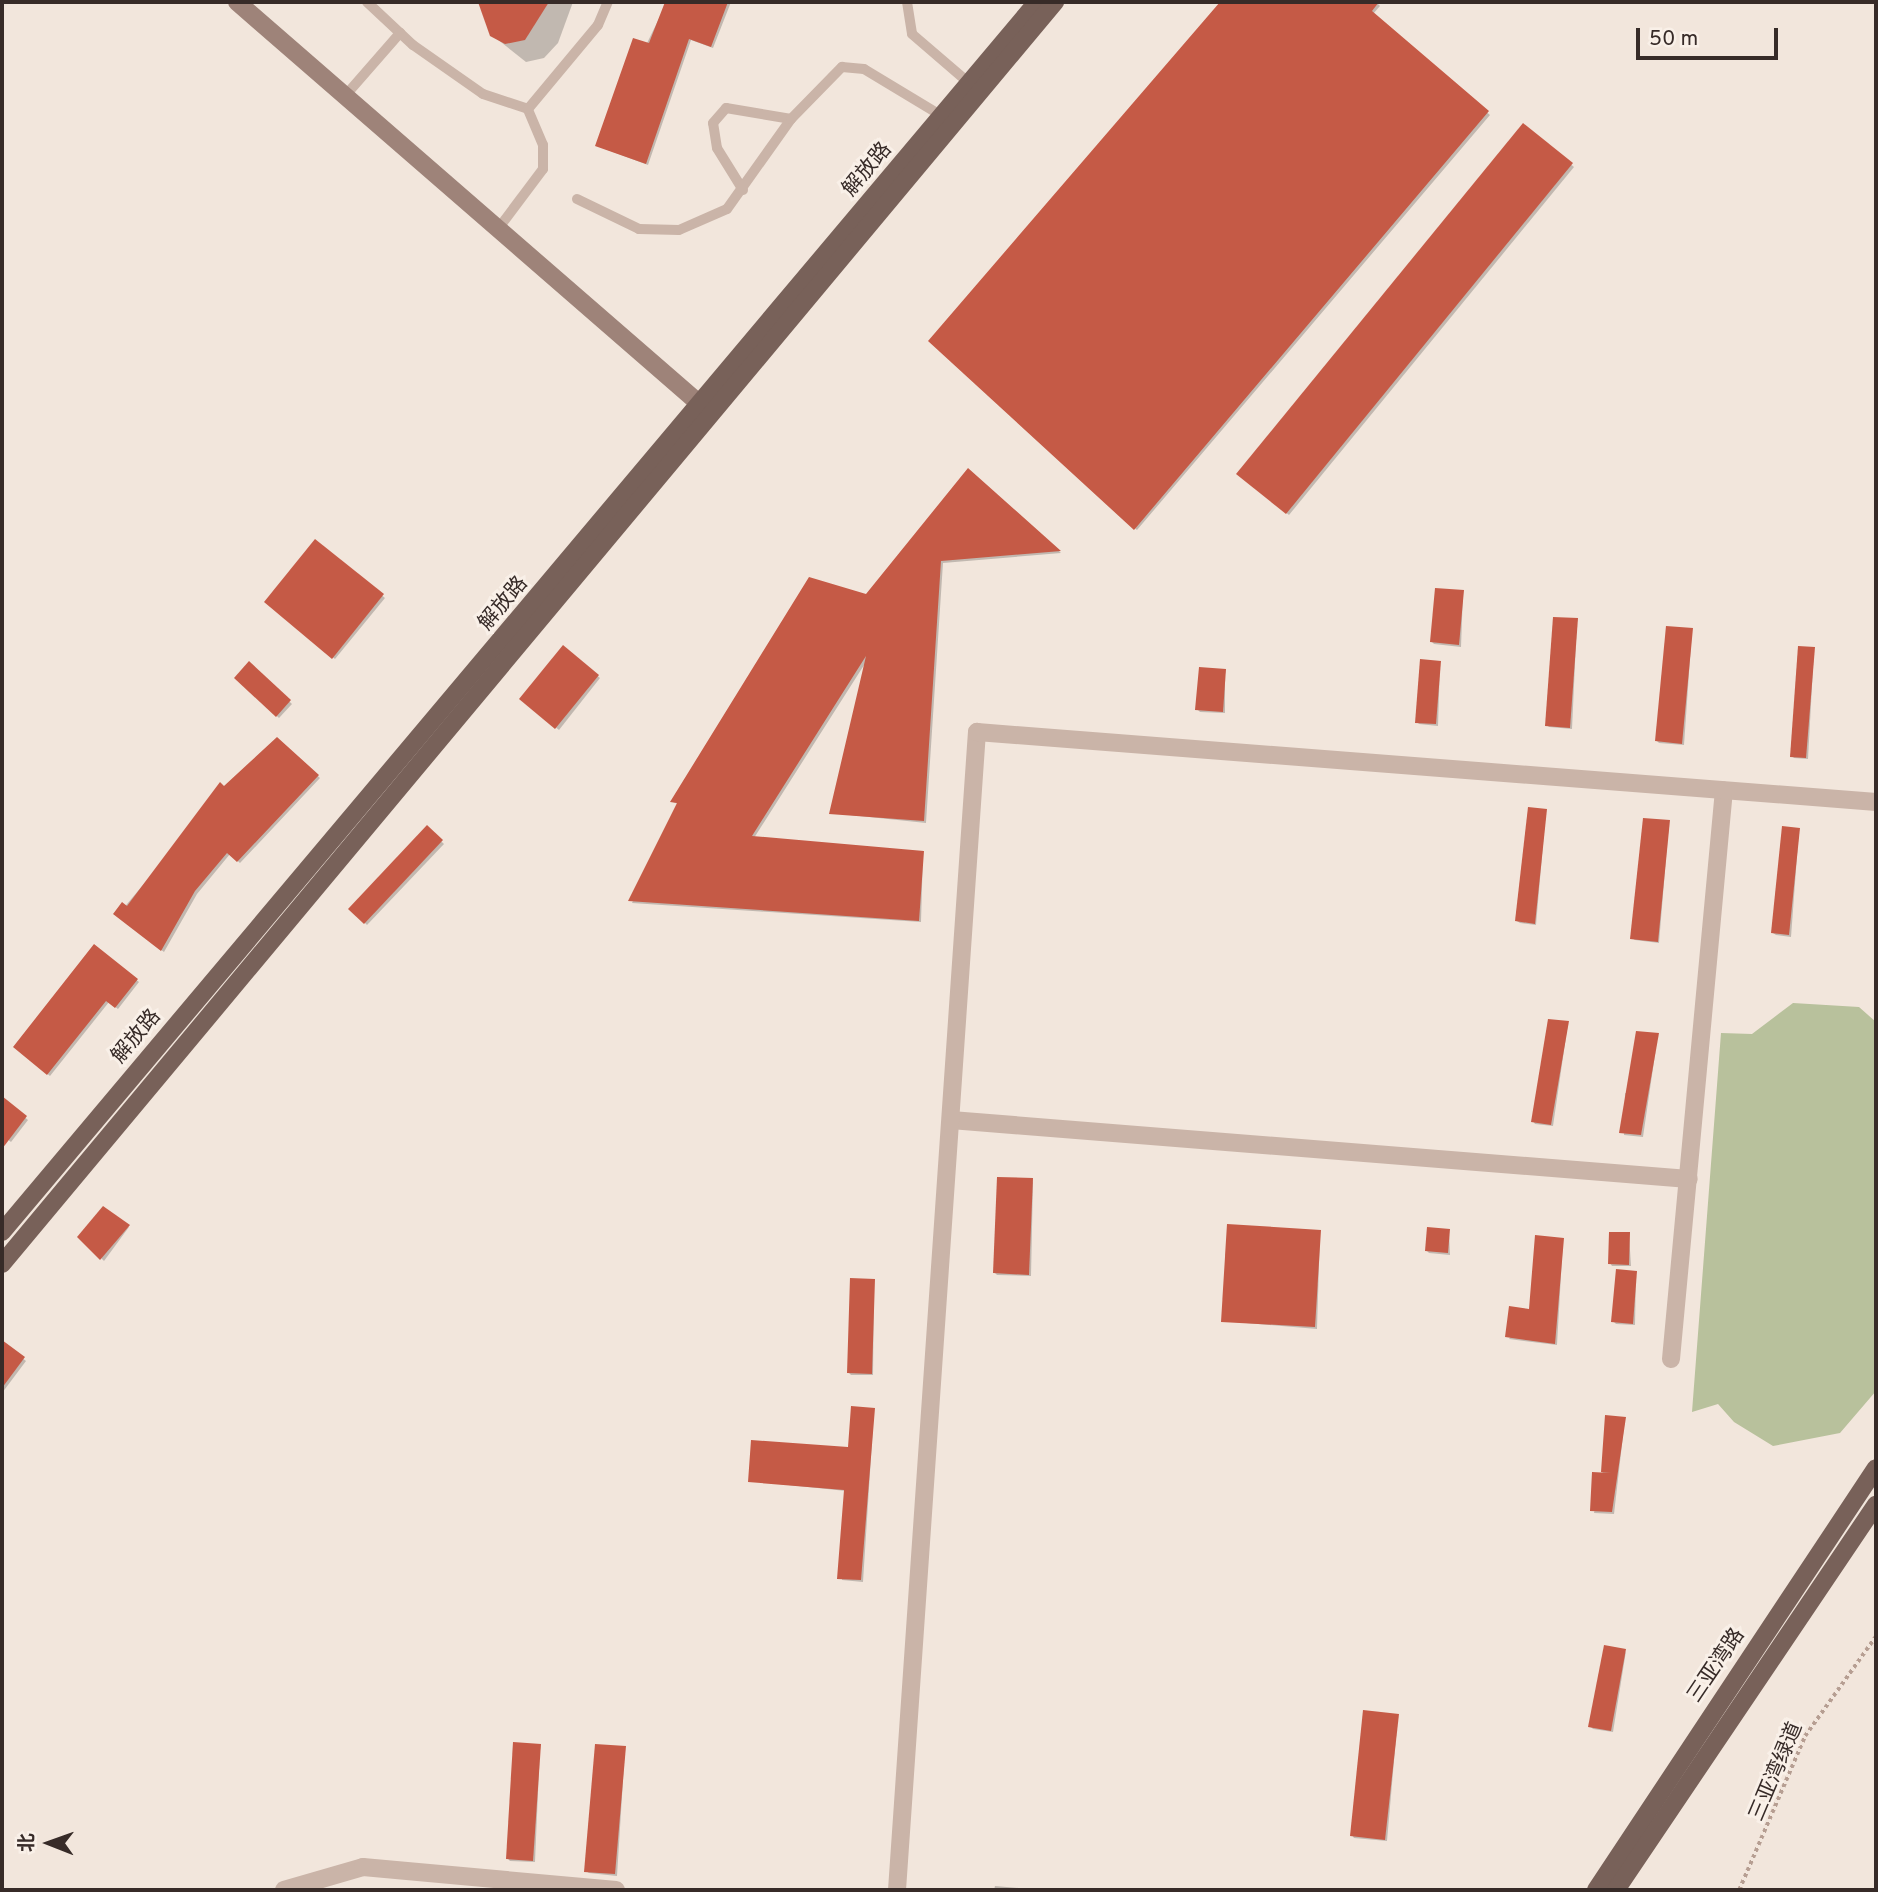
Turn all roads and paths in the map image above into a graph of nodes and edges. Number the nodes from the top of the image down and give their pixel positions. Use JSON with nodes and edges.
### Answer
{"nodes":[{"id":1,"x":237,"y":2,"type":"edge"},
{"id":2,"x":367,"y":2,"type":"edge"},
{"id":3,"x":608,"y":2,"type":"edge"},
{"id":4,"x":907,"y":2,"type":"edge"},
{"id":5,"x":1037,"y":2,"type":"edge"},
{"id":6,"x":1055,"y":2,"type":"edge"},
{"id":7,"x":400,"y":33,"type":"junction"},
{"id":8,"x":969,"y":83,"type":"junction"},
{"id":9,"x":345,"y":96,"type":"junction"},
{"id":10,"x":528,"y":109,"type":"junction"},
{"id":11,"x":942,"y":116,"type":"junction"},
{"id":12,"x":791,"y":120,"type":"junction"},
{"id":13,"x":743,"y":190,"type":"junction"},
{"id":14,"x":577,"y":199,"type":"dead end"},
{"id":15,"x":498,"y":229,"type":"junction"},
{"id":16,"x":708,"y":412,"type":"junction"},
{"id":17,"x":1724,"y":790,"type":"junction"},
{"id":18,"x":1876,"y":802,"type":"edge"},
{"id":19,"x":951,"y":1120,"type":"junction"},
{"id":20,"x":1689,"y":1179,"type":"junction"},
{"id":21,"x":2,"y":1232,"type":"edge"},
{"id":22,"x":2,"y":1264,"type":"edge"},
{"id":23,"x":1671,"y":1359,"type":"dead end"},
{"id":24,"x":1876,"y":1468,"type":"edge"},
{"id":25,"x":1876,"y":1505,"type":"edge"},
{"id":26,"x":1876,"y":1636,"type":"edge"},
{"id":27,"x":284,"y":1890,"type":"edge"},
{"id":28,"x":616,"y":1890,"type":"edge"},
{"id":29,"x":897,"y":1890,"type":"edge"},
{"id":30,"x":1596,"y":1890,"type":"edge"},
{"id":31,"x":1616,"y":1890,"type":"edge"},
{"id":32,"x":1739,"y":1890,"type":"edge"}],
"edges":[{"from":1,"to":9,"type":"street"},
{"from":2,"to":7,"type":"lane"},
{"from":3,"to":10,"type":"lane"},
{"from":4,"to":8,"type":"lane"},
{"from":5,"to":8,"type":"main road","name":"解放路"},
{"from":6,"to":16,"type":"main road"},
{"from":7,"to":9,"type":"lane"},
{"from":7,"to":10,"type":"lane"},
{"from":8,"to":11,"type":"main road","name":"解放路"},
{"from":9,"to":15,"type":"street"},
{"from":10,"to":15,"type":"lane"},
{"from":11,"to":12,"type":"lane"},
{"from":11,"to":16,"type":"main road","name":"解放路"},
{"from":12,"to":13,"type":"lane"},
{"from":12,"to":13,"type":"lane"},
{"from":13,"to":14,"type":"lane"},
{"from":15,"to":16,"type":"street"},
{"from":16,"to":21,"type":"main road","name":"解放路"},
{"from":16,"to":22,"type":"main road"},
{"from":17,"to":18,"type":"street"},
{"from":17,"to":19,"type":"street"},
{"from":17,"to":20,"type":"street"},
{"from":19,"to":20,"type":"street"},
{"from":19,"to":29,"type":"street"},
{"from":20,"to":23,"type":"street"},
{"from":24,"to":30,"type":"main road","name":"三亚湾路"},
{"from":25,"to":31,"type":"main road","name":"三亚湾路"},
{"from":26,"to":32,"type":"path","name":"三亚湾绿道"},
{"from":27,"to":28,"type":"street"}]}
